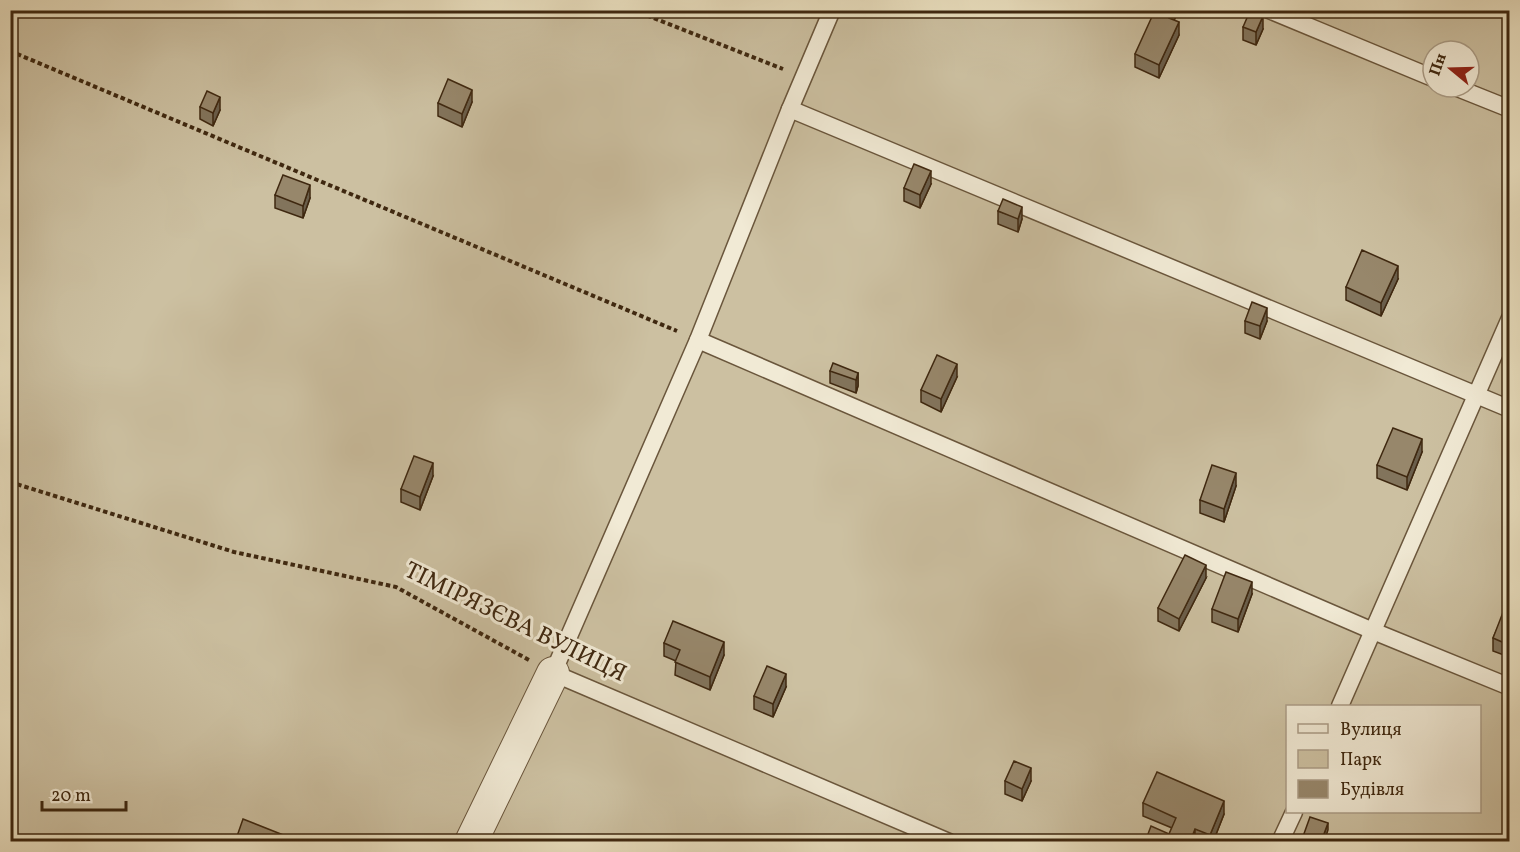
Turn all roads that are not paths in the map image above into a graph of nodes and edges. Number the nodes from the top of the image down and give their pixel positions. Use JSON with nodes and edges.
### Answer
{"nodes":[{"id":1,"x":832,"y":10,"type":"edge"},
{"id":2,"x":1269,"y":10,"type":"edge"},
{"id":3,"x":1421,"y":73,"type":"edge"},
{"id":4,"x":1481,"y":98,"type":"edge"},
{"id":5,"x":790,"y":109,"type":"junction"},
{"id":6,"x":1509,"y":109,"type":"edge"},
{"id":7,"x":1509,"y":318,"type":"edge"},
{"id":8,"x":698,"y":340,"type":"junction"},
{"id":9,"x":1476,"y":395,"type":"junction"},
{"id":10,"x":1509,"y":409,"type":"edge"},
{"id":11,"x":1373,"y":631,"type":"junction"},
{"id":12,"x":553,"y":673,"type":"junction"},
{"id":13,"x":1509,"y":687,"type":"edge"},
{"id":14,"x":1340,"y":705,"type":"edge"},
{"id":15,"x":1293,"y":813,"type":"edge"},
{"id":16,"x":471,"y":842,"type":"edge"},
{"id":17,"x":949,"y":842,"type":"edge"},
{"id":18,"x":1280,"y":842,"type":"edge"}],
"edges":[{"from":1,"to":5,"type":"lane"},
{"from":2,"to":3,"type":"lane"},
{"from":4,"to":6,"type":"lane"},
{"from":5,"to":8,"type":"lane"},
{"from":5,"to":9,"type":"lane"},
{"from":7,"to":9,"type":"lane"},
{"from":8,"to":11,"type":"lane"},
{"from":8,"to":12,"type":"lane"},
{"from":9,"to":10,"type":"lane"},
{"from":9,"to":11,"type":"lane"},
{"from":11,"to":13,"type":"lane"},
{"from":11,"to":14,"type":"lane"},
{"from":12,"to":16,"type":"street"},
{"from":12,"to":17,"type":"lane","name":"ТІМІРЯЗЄВА ВУЛИЦЯ"},
{"from":15,"to":18,"type":"lane"}]}
